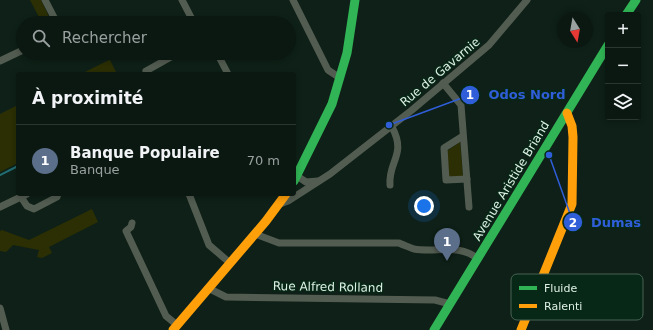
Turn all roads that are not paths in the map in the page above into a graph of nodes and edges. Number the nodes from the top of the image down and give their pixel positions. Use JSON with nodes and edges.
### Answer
{"nodes":[{"id":1,"x":45,"y":0,"type":"edge"},
{"id":2,"x":182,"y":0,"type":"edge"},
{"id":3,"x":293,"y":0,"type":"edge"},
{"id":4,"x":355,"y":0,"type":"edge"},
{"id":5,"x":527,"y":0,"type":"edge"},
{"id":6,"x":636,"y":0,"type":"edge"},
{"id":7,"x":628,"y":12,"type":"edge"},
{"id":8,"x":53,"y":16,"type":"edge"},
{"id":9,"x":190,"y":16,"type":"edge"},
{"id":10,"x":606,"y":48,"type":"edge"},
{"id":11,"x":16,"y":53,"type":"edge"},
{"id":12,"x":166,"y":60,"type":"edge"},
{"id":13,"x":221,"y":60,"type":"edge"},
{"id":14,"x":0,"y":61,"type":"edge"},
{"id":15,"x":147,"y":72,"type":"edge"},
{"id":16,"x":227,"y":72,"type":"edge"},
{"id":17,"x":340,"y":78,"type":"junction"},
{"id":18,"x":443,"y":83,"type":"junction"},
{"id":19,"x":567,"y":113,"type":"junction"},
{"id":20,"x":392,"y":127,"type":"junction"},
{"id":21,"x":463,"y":136,"type":"junction"},
{"id":22,"x":296,"y":179,"type":"edge"},
{"id":23,"x":467,"y":179,"type":"junction"},
{"id":24,"x":320,"y":181,"type":"junction"},
{"id":25,"x":390,"y":185,"type":"dead end"},
{"id":26,"x":296,"y":188,"type":"edge"},
{"id":27,"x":304,"y":191,"type":"junction"},
{"id":28,"x":296,"y":195,"type":"edge"},
{"id":29,"x":22,"y":196,"type":"edge"},
{"id":30,"x":24,"y":196,"type":"edge"},
{"id":31,"x":57,"y":196,"type":"edge"},
{"id":32,"x":190,"y":196,"type":"edge"},
{"id":33,"x":285,"y":196,"type":"edge"},
{"id":34,"x":295,"y":196,"type":"edge"},
{"id":35,"x":280,"y":204,"type":"junction"},
{"id":36,"x":469,"y":206,"type":"dead end"},
{"id":37,"x":0,"y":207,"type":"edge"},
{"id":38,"x":132,"y":223,"type":"dead end"},
{"id":39,"x":255,"y":234,"type":"junction"},
{"id":40,"x":478,"y":259,"type":"junction"},
{"id":41,"x":230,"y":263,"type":"junction"},
{"id":42,"x":543,"y":274,"type":"edge"},
{"id":43,"x":208,"y":288,"type":"junction"},
{"id":44,"x":450,"y":304,"type":"junction"},
{"id":45,"x":0,"y":308,"type":"edge"},
{"id":46,"x":525,"y":320,"type":"edge"},
{"id":47,"x":175,"y":327,"type":"edge"},
{"id":48,"x":6,"y":330,"type":"edge"},
{"id":49,"x":434,"y":330,"type":"edge"},
{"id":50,"x":521,"y":330,"type":"edge"}],
"edges":[{"from":1,"to":8,"type":"street"},
{"from":2,"to":9,"type":"street"},
{"from":3,"to":17,"type":"street"},
{"from":4,"to":17,"type":"street"},
{"from":5,"to":18,"type":"street","name":"Rue de Gavarnie"},
{"from":6,"to":7,"type":"street"},
{"from":10,"to":19,"type":"street","name":"Avenue Aristide Briand"},
{"from":11,"to":14,"type":"street"},
{"from":12,"to":15,"type":"street"},
{"from":13,"to":16,"type":"street"},
{"from":17,"to":22,"type":"street"},
{"from":18,"to":20,"type":"street","name":"Rue de Gavarnie"},
{"from":18,"to":21,"type":"street"},
{"from":19,"to":40,"type":"street","name":"Avenue Aristide Briand"},
{"from":19,"to":42,"type":"street"},
{"from":20,"to":24,"type":"street","name":"Rue de Gavarnie"},
{"from":20,"to":25,"type":"street"},
{"from":21,"to":23,"type":"street"},
{"from":21,"to":23,"type":"street"},
{"from":22,"to":24,"type":"street"},
{"from":23,"to":36,"type":"street"},
{"from":24,"to":27,"type":"street","name":"Rue de Gavarnie"},
{"from":26,"to":27,"type":"street"},
{"from":27,"to":28,"type":"street","name":"Rue de Gavarnie"},
{"from":29,"to":37,"type":"street"},
{"from":30,"to":31,"type":"street"},
{"from":32,"to":41,"type":"street"},
{"from":33,"to":35,"type":"street"},
{"from":34,"to":35,"type":"street","name":"Rue de Gavarnie"},
{"from":35,"to":39,"type":"street"},
{"from":38,"to":47,"type":"street"},
{"from":39,"to":40,"type":"street"},
{"from":39,"to":41,"type":"street"},
{"from":40,"to":44,"type":"street","name":"Avenue Aristide Briand"},
{"from":41,"to":43,"type":"street"},
{"from":43,"to":44,"type":"street","name":"Rue Alfred Rolland"},
{"from":43,"to":47,"type":"street"},
{"from":44,"to":49,"type":"street","name":"Avenue Aristide Briand"},
{"from":45,"to":48,"type":"street"},
{"from":46,"to":50,"type":"street"}]}
